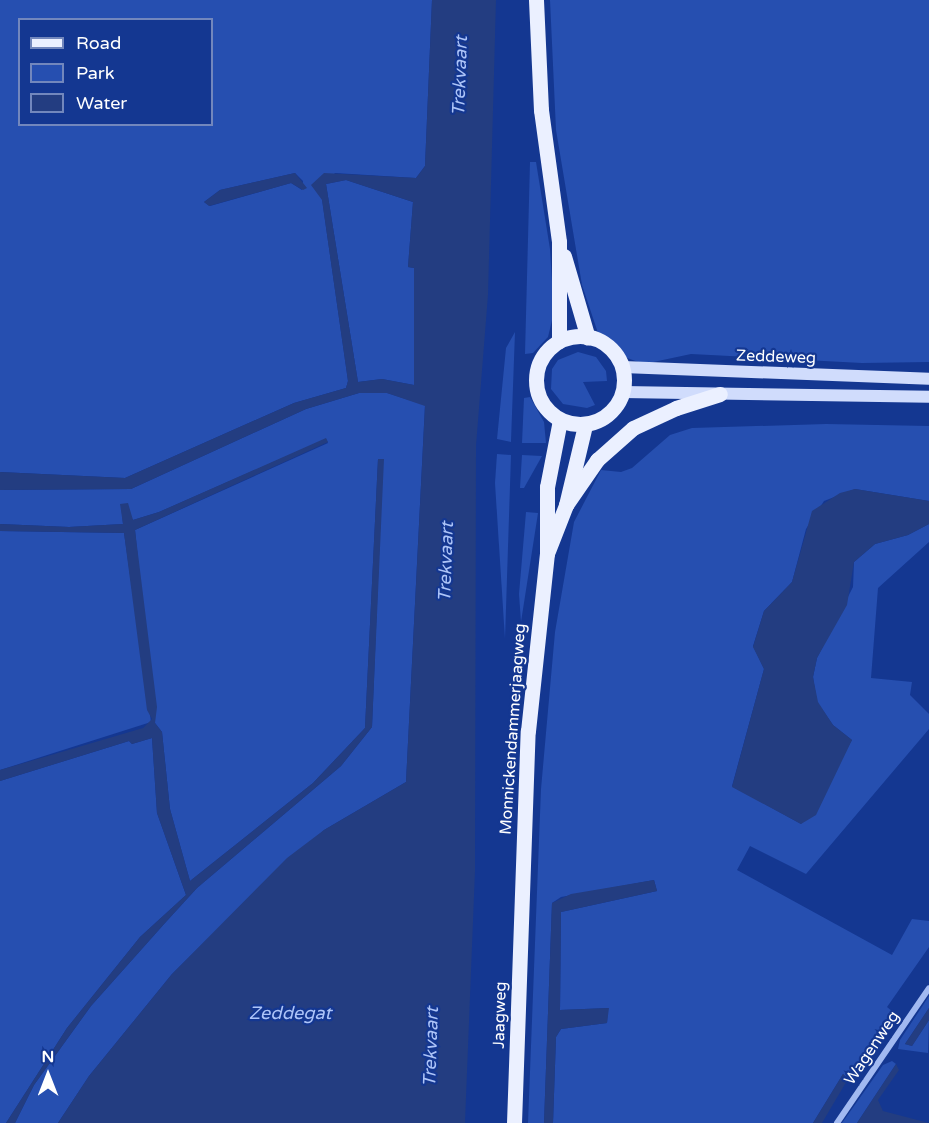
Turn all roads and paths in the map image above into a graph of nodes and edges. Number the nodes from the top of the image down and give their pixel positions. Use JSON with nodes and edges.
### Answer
{"nodes":[{"id":1,"x":536,"y":0,"type":"edge"},
{"id":2,"x":559,"y":242,"type":"junction"},
{"id":3,"x":588,"y":338,"type":"junction"},
{"id":4,"x":559,"y":341,"type":"junction"},
{"id":5,"x":623,"y":367,"type":"junction"},
{"id":6,"x":929,"y":379,"type":"edge"},
{"id":7,"x":623,"y":392,"type":"junction"},
{"id":8,"x":720,"y":394,"type":"junction"},
{"id":9,"x":929,"y":396,"type":"edge"},
{"id":10,"x":560,"y":420,"type":"junction"},
{"id":11,"x":585,"y":425,"type":"junction"},
{"id":12,"x":566,"y":505,"type":"junction"},
{"id":13,"x":547,"y":554,"type":"junction"},
{"id":14,"x":521,"y":908,"type":"joint"},
{"id":15,"x":929,"y":988,"type":"edge"},
{"id":16,"x":514,"y":1123,"type":"edge"},
{"id":17,"x":837,"y":1123,"type":"edge"}],
"edges":[{"from":1,"to":2,"type":"main road"},
{"from":2,"to":3,"type":"main road"},
{"from":2,"to":4,"type":"main road"},
{"from":3,"to":4,"type":"main road"},
{"from":3,"to":5,"type":"main road"},
{"from":4,"to":10,"type":"main road"},
{"from":5,"to":6,"type":"main road","name":"Zeddeweg"},
{"from":5,"to":7,"type":"main road"},
{"from":7,"to":8,"type":"main road"},
{"from":7,"to":11,"type":"main road"},
{"from":8,"to":9,"type":"main road"},
{"from":8,"to":12,"type":"main road"},
{"from":10,"to":11,"type":"main road"},
{"from":10,"to":13,"type":"main road","name":"Monnickendammerjaagweg"},
{"from":11,"to":12,"type":"main road","name":"Monnickendammerjaagweg"},
{"from":12,"to":13,"type":"main road","name":"Monnickendammerjaagweg"},
{"from":13,"to":14,"type":"main road","name":"Monnickendammerjaagweg"},
{"from":14,"to":16,"type":"main road","name":"Jaagweg"},
{"from":15,"to":17,"type":"street","name":"Wagenweg"}]}
